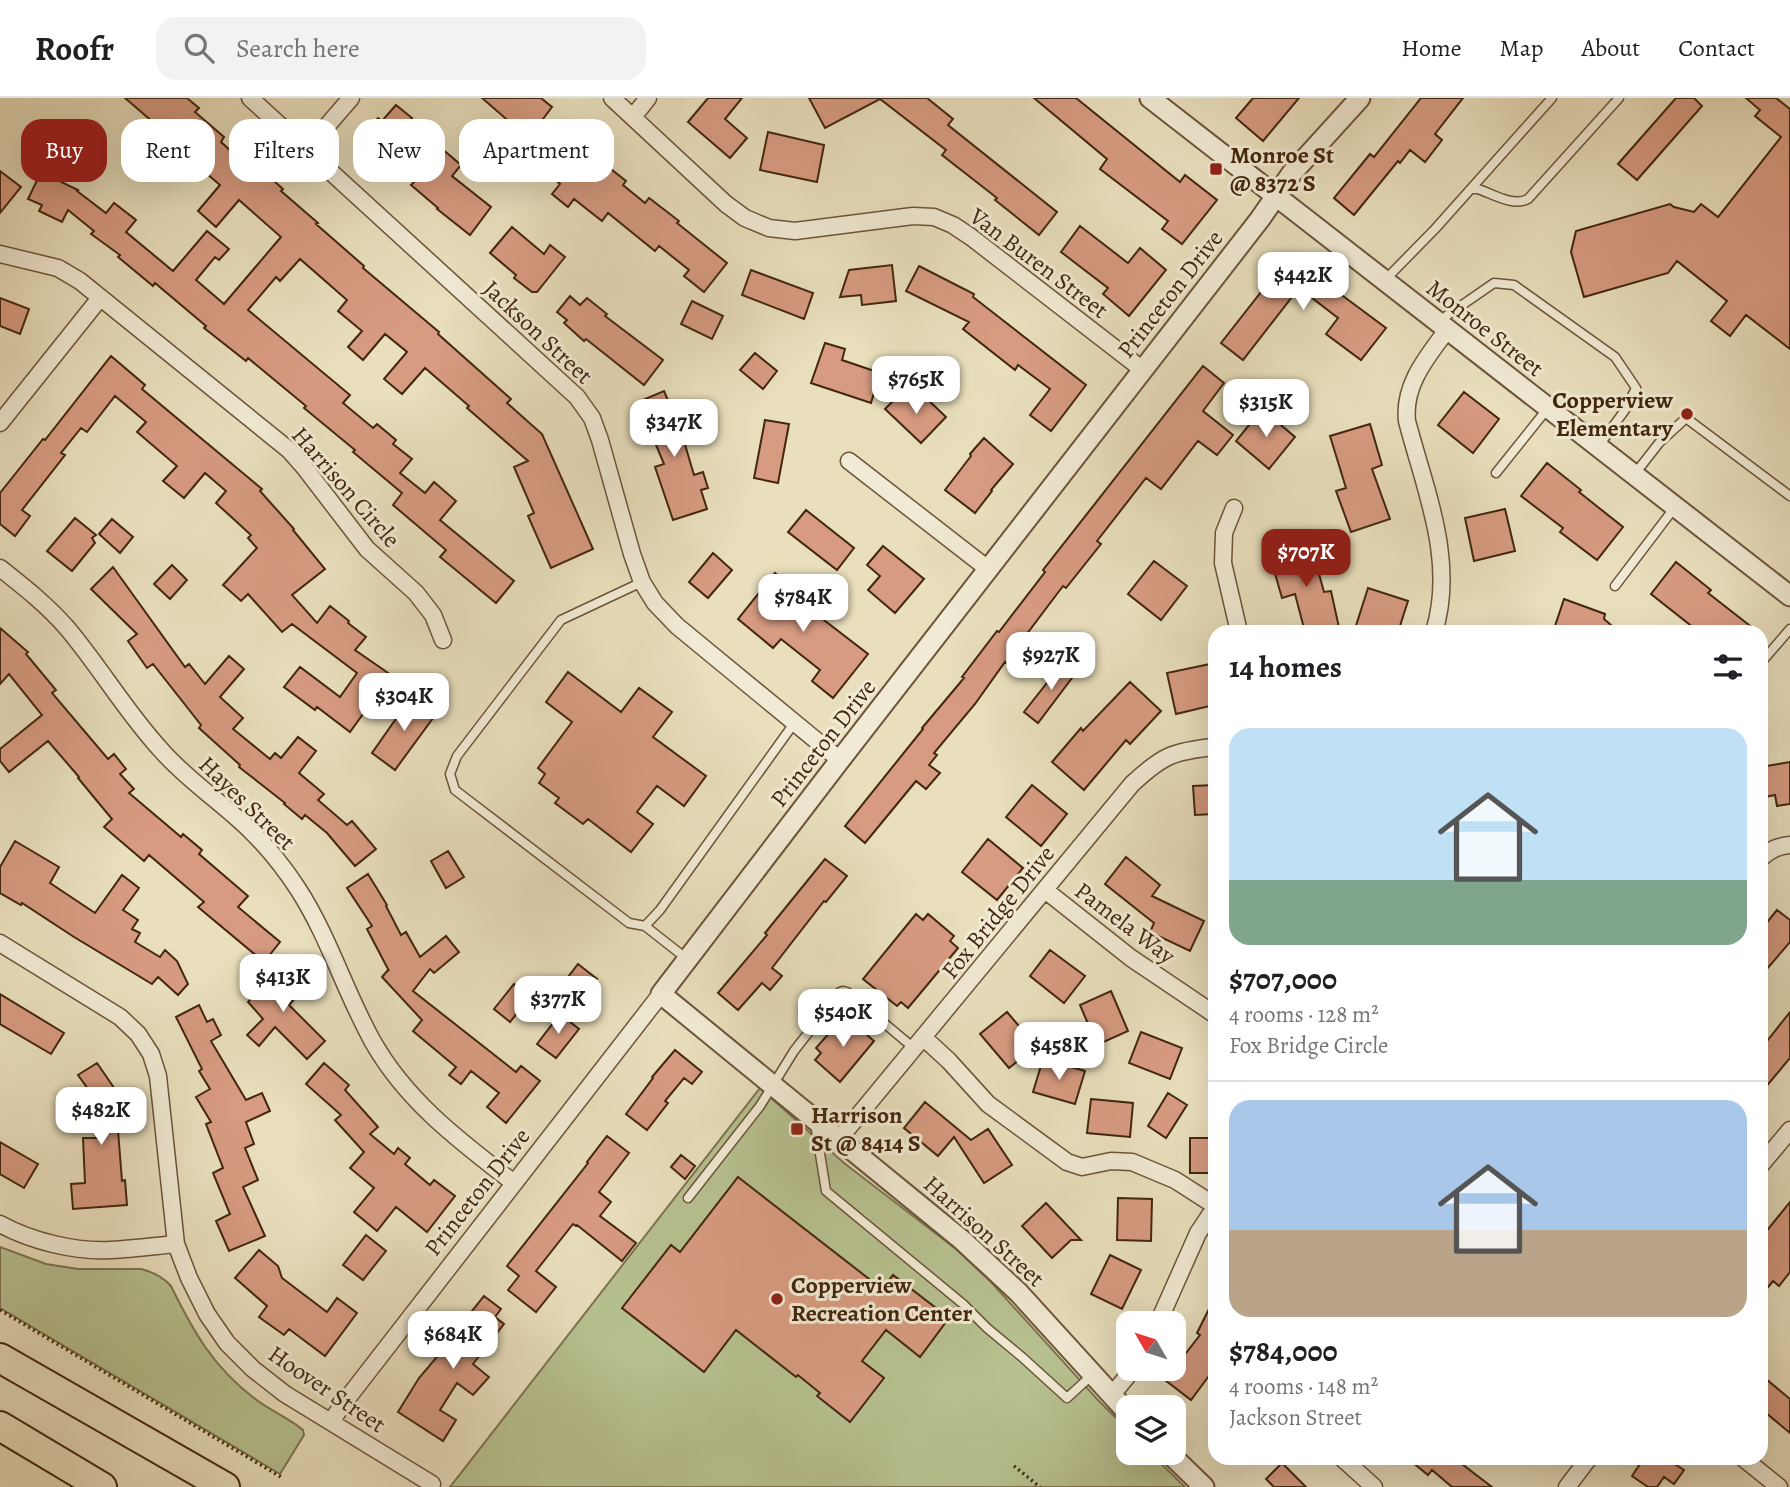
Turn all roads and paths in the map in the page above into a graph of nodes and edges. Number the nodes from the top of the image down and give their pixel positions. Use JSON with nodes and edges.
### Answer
{"nodes":[{"id":1,"x":250,"y":98,"type":"edge"},
{"id":2,"x":351,"y":98,"type":"edge"},
{"id":3,"x":612,"y":98,"type":"edge"},
{"id":4,"x":648,"y":98,"type":"edge"},
{"id":5,"x":1150,"y":98,"type":"edge"},
{"id":6,"x":1360,"y":98,"type":"edge"},
{"id":7,"x":1552,"y":98,"type":"edge"},
{"id":8,"x":1619,"y":98,"type":"edge"},
{"id":9,"x":633,"y":117,"type":"junction"},
{"id":10,"x":273,"y":119,"type":"edge"},
{"id":11,"x":333,"y":119,"type":"edge"},
{"id":12,"x":339,"y":178,"type":"edge"},
{"id":13,"x":1471,"y":189,"type":"junction"},
{"id":14,"x":1276,"y":197,"type":"junction"},
{"id":15,"x":0,"y":254,"type":"edge"},
{"id":16,"x":1384,"y":281,"type":"junction"},
{"id":17,"x":100,"y":298,"type":"junction"},
{"id":18,"x":1443,"y":326,"type":"junction"},
{"id":19,"x":1143,"y":370,"type":"junction"},
{"id":20,"x":1548,"y":408,"type":"junction"},
{"id":21,"x":0,"y":423,"type":"edge"},
{"id":22,"x":1598,"y":447,"type":"junction"},
{"id":23,"x":849,"y":461,"type":"dead end"},
{"id":24,"x":1496,"y":473,"type":"dead end"},
{"id":25,"x":1633,"y":475,"type":"junction"},
{"id":26,"x":1790,"y":496,"type":"edge"},
{"id":27,"x":1675,"y":507,"type":"junction"},
{"id":28,"x":1234,"y":508,"type":"dead end"},
{"id":29,"x":0,"y":568,"type":"edge"},
{"id":30,"x":988,"y":569,"type":"junction"},
{"id":31,"x":642,"y":582,"type":"junction"},
{"id":32,"x":1615,"y":586,"type":"dead end"},
{"id":33,"x":1790,"y":596,"type":"edge"},
{"id":34,"x":1237,"y":625,"type":"edge"},
{"id":35,"x":1436,"y":625,"type":"edge"},
{"id":36,"x":1790,"y":629,"type":"edge"},
{"id":37,"x":443,"y":640,"type":"dead end"},
{"id":38,"x":1768,"y":655,"type":"edge"},
{"id":39,"x":795,"y":722,"type":"junction"},
{"id":40,"x":1208,"y":748,"type":"edge"},
{"id":41,"x":840,"y":760,"type":"junction"},
{"id":42,"x":1045,"y":890,"type":"junction"},
{"id":43,"x":645,"y":926,"type":"junction"},
{"id":44,"x":0,"y":943,"type":"edge"},
{"id":45,"x":688,"y":959,"type":"junction"},
{"id":46,"x":661,"y":994,"type":"junction"},
{"id":47,"x":1208,"y":1010,"type":"edge"},
{"id":48,"x":919,"y":1043,"type":"junction"},
{"id":49,"x":773,"y":1086,"type":"junction"},
{"id":50,"x":815,"y":1121,"type":"junction"},
{"id":51,"x":1790,"y":1130,"type":"edge"},
{"id":52,"x":839,"y":1139,"type":"junction"},
{"id":53,"x":1768,"y":1156,"type":"edge"},
{"id":54,"x":514,"y":1183,"type":"junction"},
{"id":55,"x":688,"y":1198,"type":"dead end"},
{"id":56,"x":1208,"y":1203,"type":"edge"},
{"id":57,"x":1208,"y":1217,"type":"edge"},
{"id":58,"x":0,"y":1224,"type":"edge"},
{"id":59,"x":176,"y":1244,"type":"junction"},
{"id":60,"x":0,"y":1310,"type":"edge"},
{"id":61,"x":1163,"y":1311,"type":"edge"},
{"id":62,"x":0,"y":1358,"type":"edge"},
{"id":63,"x":1092,"y":1375,"type":"junction"},
{"id":64,"x":1123,"y":1381,"type":"edge"},
{"id":65,"x":1111,"y":1396,"type":"junction"},
{"id":66,"x":1116,"y":1401,"type":"edge"},
{"id":67,"x":331,"y":1422,"type":"junction"},
{"id":68,"x":0,"y":1426,"type":"edge"},
{"id":69,"x":1181,"y":1465,"type":"edge"},
{"id":70,"x":1350,"y":1465,"type":"edge"},
{"id":71,"x":1584,"y":1465,"type":"edge"},
{"id":72,"x":1752,"y":1465,"type":"edge"},
{"id":73,"x":1014,"y":1466,"type":"dead end"},
{"id":74,"x":281,"y":1477,"type":"dead end"},
{"id":75,"x":432,"y":1483,"type":"dead end"},
{"id":76,"x":102,"y":1487,"type":"edge"},
{"id":77,"x":225,"y":1487,"type":"edge"},
{"id":78,"x":1040,"y":1487,"type":"edge"},
{"id":79,"x":1204,"y":1487,"type":"edge"},
{"id":80,"x":1374,"y":1487,"type":"edge"},
{"id":81,"x":1567,"y":1487,"type":"edge"},
{"id":82,"x":1779,"y":1487,"type":"edge"}],
"edges":[{"from":1,"to":10,"type":"street","name":"Jackson Street"},
{"from":2,"to":11,"type":"street"},
{"from":3,"to":9,"type":"street","name":"Van Buren Street"},
{"from":4,"to":9,"type":"street"},
{"from":5,"to":14,"type":"street","name":"Monroe Street"},
{"from":6,"to":14,"type":"street","name":"Princeton Drive"},
{"from":7,"to":13,"type":"lane"},
{"from":8,"to":13,"type":"lane"},
{"from":9,"to":19,"type":"street","name":"Van Buren Street"},
{"from":12,"to":31,"type":"street","name":"Jackson Street"},
{"from":13,"to":16,"type":"lane"},
{"from":14,"to":16,"type":"street","name":"Monroe Street"},
{"from":14,"to":19,"type":"street","name":"Princeton Drive"},
{"from":15,"to":17,"type":"street"},
{"from":16,"to":18,"type":"street","name":"Monroe Street"},
{"from":17,"to":21,"type":"street"},
{"from":17,"to":37,"type":"street","name":"Harrison Circle"},
{"from":18,"to":20,"type":"street","name":"Monroe Street"},
{"from":18,"to":22,"type":"lane"},
{"from":18,"to":35,"type":"street"},
{"from":19,"to":30,"type":"street","name":"Princeton Drive"},
{"from":20,"to":22,"type":"street","name":"Monroe Street"},
{"from":20,"to":24,"type":"lane"},
{"from":22,"to":25,"type":"street","name":"Monroe Street"},
{"from":23,"to":30,"type":"street"},
{"from":25,"to":26,"type":"lane"},
{"from":25,"to":27,"type":"street","name":"Monroe Street"},
{"from":27,"to":32,"type":"lane"},
{"from":27,"to":33,"type":"street","name":"Monroe Street"},
{"from":28,"to":34,"type":"street"},
{"from":29,"to":54,"type":"street","name":"Hayes Street"},
{"from":30,"to":41,"type":"street","name":"Princeton Drive"},
{"from":31,"to":39,"type":"street","name":"Jackson Street"},
{"from":31,"to":43,"type":"lane"},
{"from":36,"to":38,"type":"lane"},
{"from":39,"to":41,"type":"street","name":"Jackson Street"},
{"from":39,"to":43,"type":"lane"},
{"from":40,"to":42,"type":"street","name":"Fox Bridge Drive"},
{"from":41,"to":45,"type":"street","name":"Princeton Drive"},
{"from":42,"to":47,"type":"street","name":"Pamela Way"},
{"from":42,"to":48,"type":"street","name":"Fox Bridge Drive"},
{"from":43,"to":45,"type":"lane"},
{"from":44,"to":59,"type":"street","name":"Hoover Street"},
{"from":45,"to":46,"type":"street","name":"Princeton Drive"},
{"from":46,"to":49,"type":"street","name":"Harrison Street"},
{"from":46,"to":54,"type":"street","name":"Princeton Drive"},
{"from":48,"to":49,"type":"lane"},
{"from":48,"to":52,"type":"street","name":"Fox Bridge Drive"},
{"from":48,"to":56,"type":"street"},
{"from":49,"to":50,"type":"street","name":"Harrison Street"},
{"from":49,"to":55,"type":"lane"},
{"from":50,"to":52,"type":"street","name":"Harrison Street"},
{"from":50,"to":63,"type":"lane"},
{"from":51,"to":53,"type":"street"},
{"from":52,"to":63,"type":"street","name":"Harrison Street"},
{"from":54,"to":67,"type":"street","name":"Princeton Drive"},
{"from":57,"to":61,"type":"street"},
{"from":58,"to":59,"type":"street"},
{"from":59,"to":67,"type":"street","name":"Hoover Street"},
{"from":60,"to":74,"type":"path"},
{"from":62,"to":77,"type":"highway"},
{"from":63,"to":65,"type":"street","name":"Harrison Street"},
{"from":64,"to":65,"type":"street"},
{"from":65,"to":66,"type":"street","name":"Harrison Street"},
{"from":67,"to":75,"type":"street","name":"Hoover Street"},
{"from":68,"to":76,"type":"highway"},
{"from":69,"to":79,"type":"street"},
{"from":70,"to":80,"type":"street"},
{"from":71,"to":81,"type":"street"},
{"from":72,"to":82,"type":"street"},
{"from":73,"to":78,"type":"path"}]}
